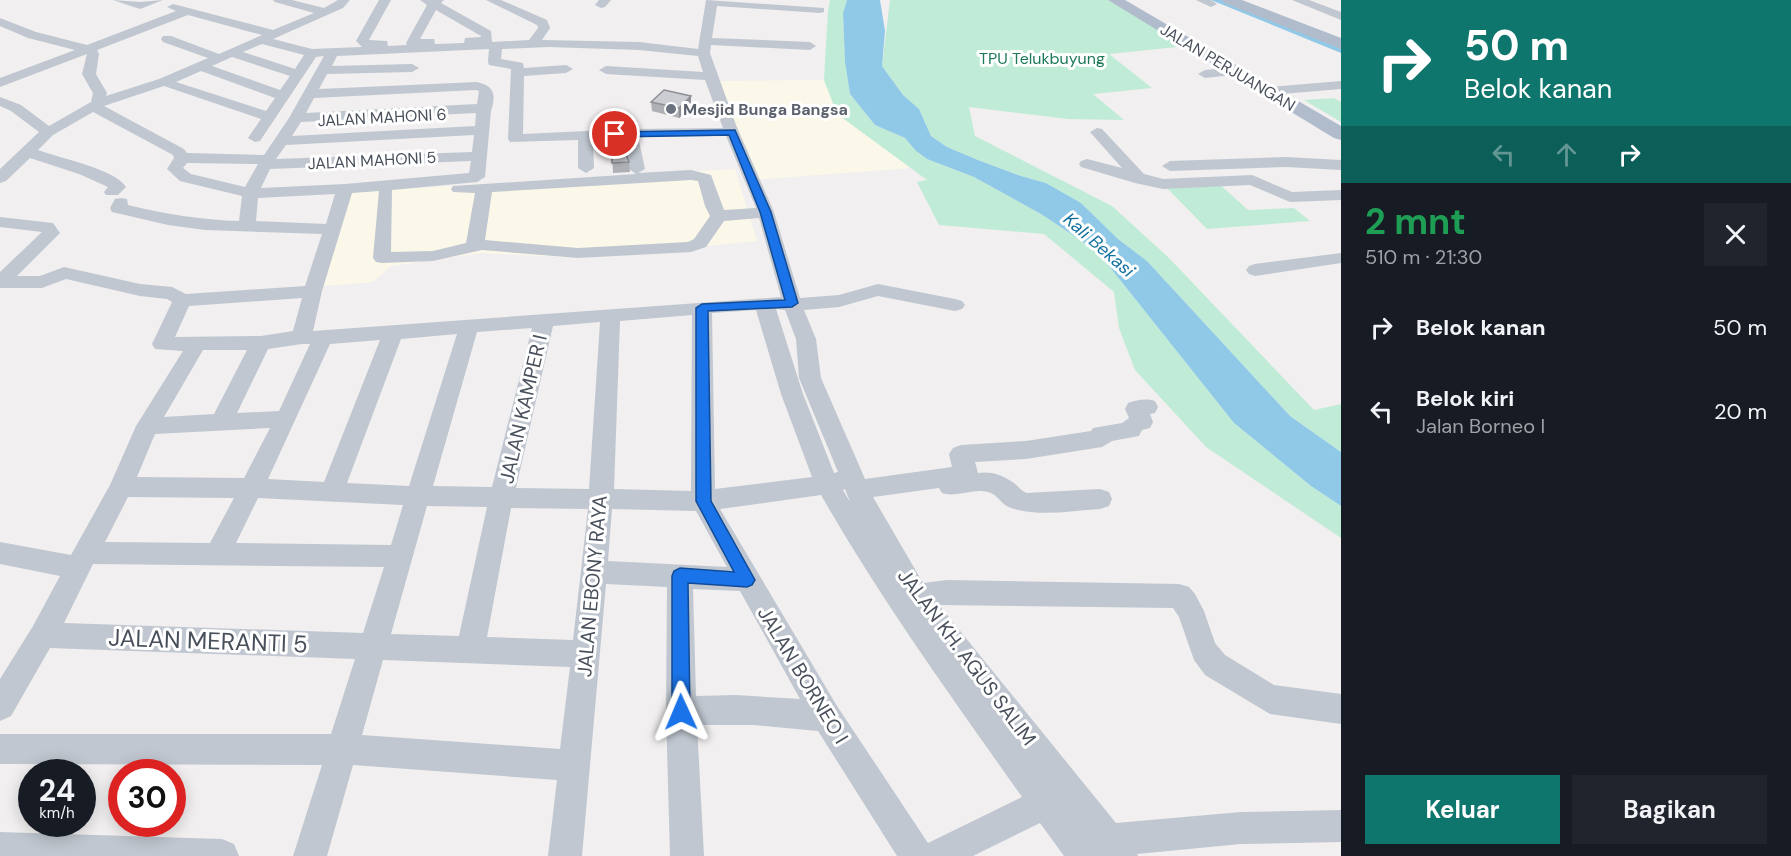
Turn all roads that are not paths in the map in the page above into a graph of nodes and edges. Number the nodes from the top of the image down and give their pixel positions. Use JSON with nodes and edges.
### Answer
{"nodes":[{"id":1,"x":119,"y":0,"type":"edge"},
{"id":2,"x":279,"y":0,"type":"edge"},
{"id":3,"x":344,"y":0,"type":"edge"},
{"id":4,"x":386,"y":0,"type":"edge"},
{"id":5,"x":492,"y":0,"type":"edge"},
{"id":6,"x":1115,"y":0,"type":"edge"},
{"id":7,"x":1229,"y":0,"type":"edge"},
{"id":8,"x":1298,"y":0,"type":"edge"},
{"id":9,"x":432,"y":1,"type":"edge"},
{"id":10,"x":712,"y":1,"type":"edge"},
{"id":11,"x":159,"y":2,"type":"edge"},
{"id":12,"x":820,"y":10,"type":"dead end"},
{"id":13,"x":187,"y":11,"type":"junction"},
{"id":14,"x":325,"y":12,"type":"junction"},
{"id":15,"x":1341,"y":16,"type":"edge"},
{"id":16,"x":465,"y":21,"type":"junction"},
{"id":17,"x":433,"y":22,"type":"junction"},
{"id":18,"x":2,"y":24,"type":"edge"},
{"id":19,"x":267,"y":37,"type":"junction"},
{"id":20,"x":167,"y":39,"type":"dead end"},
{"id":21,"x":533,"y":43,"type":"junction"},
{"id":22,"x":1341,"y":44,"type":"edge"},
{"id":23,"x":496,"y":45,"type":"junction"},
{"id":24,"x":414,"y":46,"type":"junction"},
{"id":25,"x":810,"y":46,"type":"dead end"},
{"id":26,"x":706,"y":47,"type":"junction"},
{"id":27,"x":87,"y":48,"type":"junction"},
{"id":28,"x":233,"y":52,"type":"junction"},
{"id":29,"x":333,"y":52,"type":"junction"},
{"id":30,"x":312,"y":53,"type":"junction"},
{"id":31,"x":219,"y":58,"type":"junction"},
{"id":32,"x":201,"y":66,"type":"junction"},
{"id":33,"x":412,"y":68,"type":"junction"},
{"id":34,"x":566,"y":69,"type":"dead end"},
{"id":35,"x":322,"y":70,"type":"junction"},
{"id":36,"x":606,"y":70,"type":"dead end"},
{"id":37,"x":1237,"y":71,"type":"junction"},
{"id":38,"x":518,"y":73,"type":"junction"},
{"id":39,"x":298,"y":74,"type":"junction"},
{"id":40,"x":1205,"y":74,"type":"dead end"},
{"id":41,"x":710,"y":76,"type":"junction"},
{"id":42,"x":164,"y":82,"type":"junction"},
{"id":43,"x":0,"y":83,"type":"edge"},
{"id":44,"x":1341,"y":85,"type":"edge"},
{"id":45,"x":407,"y":90,"type":"junction"},
{"id":46,"x":310,"y":94,"type":"junction"},
{"id":47,"x":1341,"y":94,"type":"edge"},
{"id":48,"x":1276,"y":95,"type":"junction"},
{"id":49,"x":283,"y":96,"type":"junction"},
{"id":50,"x":0,"y":101,"type":"edge"},
{"id":51,"x":95,"y":105,"type":"junction"},
{"id":52,"x":486,"y":108,"type":"junction"},
{"id":53,"x":424,"y":111,"type":"junction"},
{"id":54,"x":367,"y":114,"type":"junction"},
{"id":55,"x":269,"y":117,"type":"junction"},
{"id":56,"x":296,"y":118,"type":"junction"},
{"id":57,"x":483,"y":130,"type":"junction"},
{"id":58,"x":48,"y":132,"type":"junction"},
{"id":59,"x":732,"y":132,"type":"junction"},
{"id":60,"x":1097,"y":132,"type":"dead end"},
{"id":61,"x":414,"y":133,"type":"junction"},
{"id":62,"x":630,"y":133,"type":"junction"},
{"id":63,"x":1341,"y":134,"type":"edge"},
{"id":64,"x":360,"y":136,"type":"junction"},
{"id":65,"x":585,"y":136,"type":"junction"},
{"id":66,"x":255,"y":138,"type":"dead end"},
{"id":67,"x":283,"y":141,"type":"junction"},
{"id":68,"x":1232,"y":150,"type":"dead end"},
{"id":69,"x":28,"y":152,"type":"junction"},
{"id":70,"x":479,"y":156,"type":"junction"},
{"id":71,"x":182,"y":158,"type":"junction"},
{"id":72,"x":266,"y":163,"type":"junction"},
{"id":73,"x":1245,"y":163,"type":"junction"},
{"id":74,"x":1087,"y":164,"type":"dead end"},
{"id":75,"x":1341,"y":165,"type":"edge"},
{"id":76,"x":1170,"y":166,"type":"dead end"},
{"id":77,"x":586,"y":168,"type":"dead end"},
{"id":78,"x":636,"y":169,"type":"dead end"},
{"id":79,"x":0,"y":178,"type":"edge"},
{"id":80,"x":1141,"y":180,"type":"junction"},
{"id":81,"x":484,"y":188,"type":"junction"},
{"id":82,"x":351,"y":191,"type":"junction"},
{"id":83,"x":386,"y":192,"type":"junction"},
{"id":84,"x":250,"y":193,"type":"junction"},
{"id":85,"x":1341,"y":195,"type":"edge"},
{"id":86,"x":766,"y":212,"type":"junction"},
{"id":87,"x":719,"y":216,"type":"junction"},
{"id":88,"x":0,"y":222,"type":"edge"},
{"id":89,"x":247,"y":228,"type":"junction"},
{"id":90,"x":334,"y":229,"type":"junction"},
{"id":91,"x":475,"y":245,"type":"junction"},
{"id":92,"x":382,"y":258,"type":"junction"},
{"id":93,"x":1341,"y":258,"type":"edge"},
{"id":94,"x":1255,"y":270,"type":"dead end"},
{"id":95,"x":374,"y":277,"type":"dead end"},
{"id":96,"x":0,"y":282,"type":"edge"},
{"id":97,"x":313,"y":291,"type":"junction"},
{"id":98,"x":182,"y":300,"type":"junction"},
{"id":99,"x":764,"y":303,"type":"junction"},
{"id":100,"x":792,"y":303,"type":"junction"},
{"id":101,"x":955,"y":305,"type":"dead end"},
{"id":102,"x":702,"y":308,"type":"junction"},
{"id":103,"x":610,"y":316,"type":"junction"},
{"id":104,"x":544,"y":321,"type":"junction"},
{"id":105,"x":469,"y":326,"type":"junction"},
{"id":106,"x":391,"y":332,"type":"junction"},
{"id":107,"x":313,"y":337,"type":"junction"},
{"id":108,"x":261,"y":343,"type":"junction"},
{"id":109,"x":197,"y":344,"type":"junction"},
{"id":110,"x":1147,"y":407,"type":"dead end"},
{"id":111,"x":286,"y":419,"type":"junction"},
{"id":112,"x":221,"y":422,"type":"junction"},
{"id":113,"x":147,"y":426,"type":"junction"},
{"id":114,"x":120,"y":487,"type":"junction"},
{"id":115,"x":251,"y":488,"type":"junction"},
{"id":116,"x":850,"y":490,"type":"junction"},
{"id":117,"x":332,"y":492,"type":"junction"},
{"id":118,"x":418,"y":496,"type":"junction"},
{"id":119,"x":501,"y":498,"type":"junction"},
{"id":120,"x":1100,"y":499,"type":"dead end"},
{"id":121,"x":601,"y":500,"type":"junction"},
{"id":122,"x":703,"y":501,"type":"junction"},
{"id":123,"x":0,"y":553,"type":"edge"},
{"id":124,"x":218,"y":554,"type":"junction"},
{"id":125,"x":400,"y":556,"type":"junction"},
{"id":126,"x":81,"y":560,"type":"junction"},
{"id":127,"x":593,"y":572,"type":"junction"},
{"id":128,"x":680,"y":576,"type":"junction"},
{"id":129,"x":747,"y":580,"type":"junction"},
{"id":130,"x":916,"y":596,"type":"junction"},
{"id":131,"x":43,"y":635,"type":"junction"},
{"id":132,"x":373,"y":647,"type":"junction"},
{"id":133,"x":470,"y":650,"type":"junction"},
{"id":134,"x":585,"y":654,"type":"junction"},
{"id":135,"x":0,"y":706,"type":"edge"},
{"id":136,"x":1341,"y":709,"type":"edge"},
{"id":137,"x":681,"y":712,"type":"junction"},
{"id":138,"x":826,"y":717,"type":"junction"},
{"id":139,"x":0,"y":749,"type":"edge"},
{"id":140,"x":342,"y":751,"type":"junction"},
{"id":141,"x":574,"y":766,"type":"junction"},
{"id":142,"x":1057,"y":795,"type":"junction"},
{"id":143,"x":1341,"y":826,"type":"edge"},
{"id":144,"x":0,"y":849,"type":"edge"},
{"id":145,"x":1105,"y":851,"type":"edge"},
{"id":146,"x":222,"y":856,"type":"edge"},
{"id":147,"x":310,"y":856,"type":"edge"},
{"id":148,"x":565,"y":856,"type":"edge"},
{"id":149,"x":687,"y":856,"type":"edge"},
{"id":150,"x":917,"y":856,"type":"edge"},
{"id":151,"x":937,"y":856,"type":"edge"}],
"edges":[{"from":1,"to":11,"type":"street"},
{"from":2,"to":14,"type":"street"},
{"from":3,"to":14,"type":"street"},
{"from":4,"to":24,"type":"street"},
{"from":5,"to":21,"type":"street"},
{"from":6,"to":37,"type":"main road","name":"JALAN PERJUANGAN"},
{"from":7,"to":22,"type":"main road"},
{"from":8,"to":15,"type":"street"},
{"from":9,"to":16,"type":"street"},
{"from":9,"to":17,"type":"street"},
{"from":10,"to":12,"type":"street"},
{"from":10,"to":26,"type":"street","name":"JALAN KH. AGUS SALIM"},
{"from":11,"to":13,"type":"street"},
{"from":13,"to":19,"type":"street"},
{"from":13,"to":27,"type":"street"},
{"from":14,"to":19,"type":"street"},
{"from":16,"to":17,"type":"street"},
{"from":16,"to":24,"type":"street"},
{"from":17,"to":24,"type":"street"},
{"from":18,"to":27,"type":"street"},
{"from":19,"to":28,"type":"street"},
{"from":19,"to":30,"type":"street"},
{"from":20,"to":31,"type":"street"},
{"from":21,"to":23,"type":"street"},
{"from":21,"to":26,"type":"street"},
{"from":23,"to":24,"type":"street"},
{"from":23,"to":38,"type":"street"},
{"from":24,"to":29,"type":"street"},
{"from":24,"to":33,"type":"street"},
{"from":25,"to":26,"type":"street"},
{"from":26,"to":41,"type":"street","name":"JALAN KH. AGUS SALIM"},
{"from":27,"to":43,"type":"street"},
{"from":27,"to":51,"type":"street"},
{"from":28,"to":31,"type":"street"},
{"from":28,"to":39,"type":"street"},
{"from":29,"to":30,"type":"street"},
{"from":29,"to":35,"type":"street"},
{"from":30,"to":39,"type":"street"},
{"from":31,"to":32,"type":"street"},
{"from":32,"to":42,"type":"street"},
{"from":32,"to":49,"type":"street"},
{"from":33,"to":35,"type":"street"},
{"from":33,"to":45,"type":"street"},
{"from":34,"to":38,"type":"street"},
{"from":35,"to":46,"type":"street"},
{"from":36,"to":41,"type":"street"},
{"from":37,"to":40,"type":"street"},
{"from":37,"to":48,"type":"main road","name":"JALAN PERJUANGAN"},
{"from":38,"to":65,"type":"street"},
{"from":39,"to":49,"type":"street"},
{"from":41,"to":59,"type":"street","name":"JALAN KH. AGUS SALIM"},
{"from":42,"to":51,"type":"street"},
{"from":42,"to":55,"type":"street"},
{"from":44,"to":48,"type":"street"},
{"from":45,"to":46,"type":"street"},
{"from":45,"to":52,"type":"street"},
{"from":46,"to":56,"type":"street"},
{"from":47,"to":48,"type":"street"},
{"from":48,"to":63,"type":"main road","name":"JALAN PERJUANGAN"},
{"from":49,"to":55,"type":"street"},
{"from":50,"to":58,"type":"street"},
{"from":51,"to":58,"type":"street"},
{"from":51,"to":71,"type":"street"},
{"from":52,"to":53,"type":"street"},
{"from":52,"to":57,"type":"street"},
{"from":53,"to":54,"type":"street"},
{"from":53,"to":61,"type":"street"},
{"from":54,"to":56,"type":"street"},
{"from":54,"to":64,"type":"street"},
{"from":55,"to":66,"type":"street"},
{"from":56,"to":67,"type":"street"},
{"from":57,"to":61,"type":"street","name":"JALAN MAHONI 6"},
{"from":57,"to":70,"type":"street"},
{"from":58,"to":69,"type":"street"},
{"from":59,"to":62,"type":"street"},
{"from":59,"to":86,"type":"street","name":"JALAN KH. AGUS SALIM"},
{"from":60,"to":80,"type":"street"},
{"from":61,"to":64,"type":"street","name":"JALAN MAHONI 6"},
{"from":62,"to":65,"type":"street"},
{"from":62,"to":78,"type":"street"},
{"from":64,"to":67,"type":"street","name":"JALAN MAHONI 6"},
{"from":65,"to":77,"type":"street"},
{"from":67,"to":72,"type":"street"},
{"from":68,"to":73,"type":"street"},
{"from":69,"to":79,"type":"street"},
{"from":69,"to":89,"type":"street"},
{"from":70,"to":72,"type":"street","name":"JALAN MAHONI 5"},
{"from":70,"to":82,"type":"street"},
{"from":71,"to":72,"type":"street","name":"JALAN MAHONI 5"},
{"from":71,"to":84,"type":"street"},
{"from":72,"to":84,"type":"street"},
{"from":73,"to":75,"type":"street"},
{"from":73,"to":76,"type":"street"},
{"from":74,"to":80,"type":"street"},
{"from":80,"to":85,"type":"street"},
{"from":81,"to":83,"type":"street"},
{"from":81,"to":87,"type":"street"},
{"from":81,"to":91,"type":"street"},
{"from":82,"to":83,"type":"street"},
{"from":82,"to":84,"type":"street"},
{"from":82,"to":90,"type":"street"},
{"from":83,"to":92,"type":"street"},
{"from":84,"to":89,"type":"street"},
{"from":86,"to":87,"type":"street"},
{"from":86,"to":100,"type":"street","name":"JALAN KH. AGUS SALIM"},
{"from":87,"to":91,"type":"street"},
{"from":88,"to":96,"type":"street"},
{"from":89,"to":90,"type":"street"},
{"from":90,"to":97,"type":"street"},
{"from":91,"to":92,"type":"street"},
{"from":92,"to":95,"type":"street"},
{"from":93,"to":94,"type":"street"},
{"from":96,"to":98,"type":"street"},
{"from":97,"to":98,"type":"street"},
{"from":97,"to":107,"type":"street"},
{"from":98,"to":109,"type":"street"},
{"from":99,"to":100,"type":"street"},
{"from":99,"to":102,"type":"street"},
{"from":99,"to":116,"type":"street"},
{"from":100,"to":101,"type":"street"},
{"from":100,"to":116,"type":"street","name":"JALAN KH. AGUS SALIM"},
{"from":102,"to":103,"type":"street"},
{"from":102,"to":122,"type":"street","name":"JALAN BORNEO I"},
{"from":103,"to":104,"type":"street"},
{"from":103,"to":121,"type":"street","name":"JALAN EBONY RAYA"},
{"from":104,"to":105,"type":"street"},
{"from":104,"to":119,"type":"street","name":"JALAN KAMPER I"},
{"from":105,"to":106,"type":"street"},
{"from":105,"to":118,"type":"street"},
{"from":106,"to":107,"type":"street"},
{"from":106,"to":117,"type":"street"},
{"from":107,"to":108,"type":"street"},
{"from":107,"to":111,"type":"street"},
{"from":108,"to":109,"type":"street"},
{"from":108,"to":112,"type":"street"},
{"from":109,"to":113,"type":"street"},
{"from":110,"to":116,"type":"street"},
{"from":111,"to":112,"type":"street"},
{"from":111,"to":115,"type":"street"},
{"from":112,"to":113,"type":"street"},
{"from":113,"to":114,"type":"street"},
{"from":114,"to":115,"type":"street"},
{"from":114,"to":126,"type":"street"},
{"from":115,"to":117,"type":"street"},
{"from":115,"to":124,"type":"street"},
{"from":116,"to":120,"type":"street"},
{"from":116,"to":122,"type":"street"},
{"from":116,"to":130,"type":"street","name":"JALAN KH. AGUS SALIM"},
{"from":116,"to":142,"type":"street"},
{"from":117,"to":118,"type":"street"},
{"from":118,"to":119,"type":"street"},
{"from":118,"to":125,"type":"street"},
{"from":119,"to":121,"type":"street"},
{"from":119,"to":133,"type":"street","name":"JALAN KAMPER I"},
{"from":121,"to":122,"type":"street"},
{"from":121,"to":127,"type":"street","name":"JALAN EBONY RAYA"},
{"from":122,"to":129,"type":"street","name":"JALAN BORNEO I"},
{"from":123,"to":126,"type":"street"},
{"from":124,"to":125,"type":"street"},
{"from":124,"to":126,"type":"street"},
{"from":125,"to":132,"type":"street"},
{"from":126,"to":131,"type":"street"},
{"from":127,"to":128,"type":"street"},
{"from":127,"to":134,"type":"street","name":"JALAN EBONY RAYA"},
{"from":128,"to":129,"type":"street"},
{"from":128,"to":137,"type":"street"},
{"from":129,"to":138,"type":"street","name":"JALAN BORNEO I"},
{"from":130,"to":136,"type":"street"},
{"from":130,"to":142,"type":"street","name":"JALAN KH. AGUS SALIM"},
{"from":131,"to":132,"type":"street","name":"JALAN MERANTI 5"},
{"from":131,"to":135,"type":"street"},
{"from":132,"to":133,"type":"street","name":"JALAN MERANTI 5"},
{"from":132,"to":140,"type":"street"},
{"from":133,"to":134,"type":"street","name":"JALAN MERANTI 5"},
{"from":134,"to":141,"type":"street","name":"JALAN EBONY RAYA"},
{"from":137,"to":138,"type":"street"},
{"from":137,"to":149,"type":"street"},
{"from":138,"to":150,"type":"street","name":"JALAN BORNEO I"},
{"from":139,"to":140,"type":"street"},
{"from":140,"to":141,"type":"street"},
{"from":140,"to":147,"type":"street"},
{"from":141,"to":148,"type":"street","name":"JALAN EBONY RAYA"},
{"from":142,"to":145,"type":"street"},
{"from":142,"to":151,"type":"street"},
{"from":143,"to":145,"type":"street"},
{"from":144,"to":146,"type":"street"}]}
